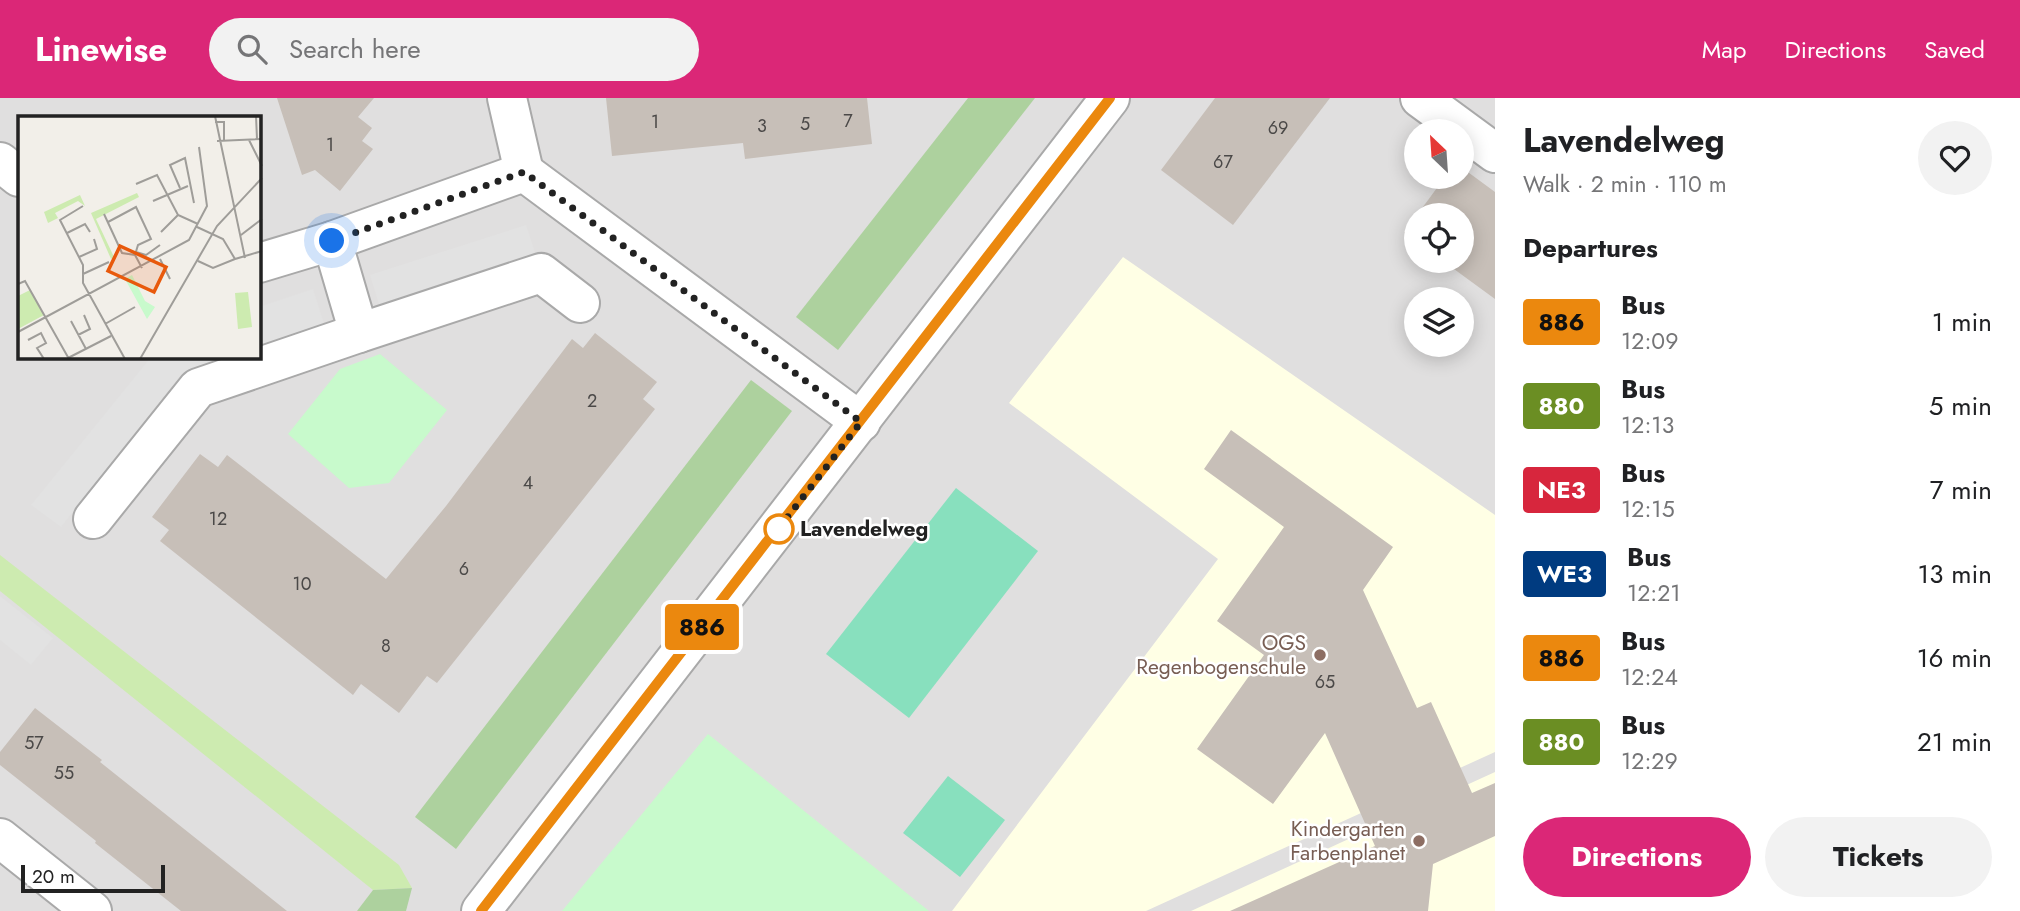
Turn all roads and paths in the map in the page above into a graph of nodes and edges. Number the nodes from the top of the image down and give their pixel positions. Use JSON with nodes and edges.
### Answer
{"nodes":[{"id":1,"x":507,"y":98,"type":"edge"},
{"id":2,"x":1110,"y":98,"type":"edge"},
{"id":3,"x":1420,"y":98,"type":"edge"},
{"id":4,"x":1495,"y":153,"type":"edge"},
{"id":5,"x":0,"y":162,"type":"edge"},
{"id":6,"x":524,"y":172,"type":"junction"},
{"id":7,"x":18,"y":176,"type":"edge"},
{"id":8,"x":332,"y":241,"type":"junction"},
{"id":9,"x":261,"y":261,"type":"edge"},
{"id":10,"x":580,"y":303,"type":"dead end"},
{"id":11,"x":359,"y":333,"type":"junction"},
{"id":12,"x":861,"y":422,"type":"junction"},
{"id":13,"x":93,"y":519,"type":"dead end"},
{"id":14,"x":0,"y":838,"type":"edge"},
{"id":15,"x":92,"y":911,"type":"edge"},
{"id":16,"x":481,"y":911,"type":"edge"}],
"edges":[{"from":1,"to":6,"type":"street"},
{"from":2,"to":12,"type":"street"},
{"from":3,"to":4,"type":"street"},
{"from":5,"to":7,"type":"street"},
{"from":6,"to":8,"type":"street"},
{"from":6,"to":12,"type":"street"},
{"from":8,"to":9,"type":"street"},
{"from":8,"to":11,"type":"street"},
{"from":10,"to":11,"type":"street"},
{"from":11,"to":13,"type":"street"},
{"from":12,"to":16,"type":"street"},
{"from":14,"to":15,"type":"street"}]}
